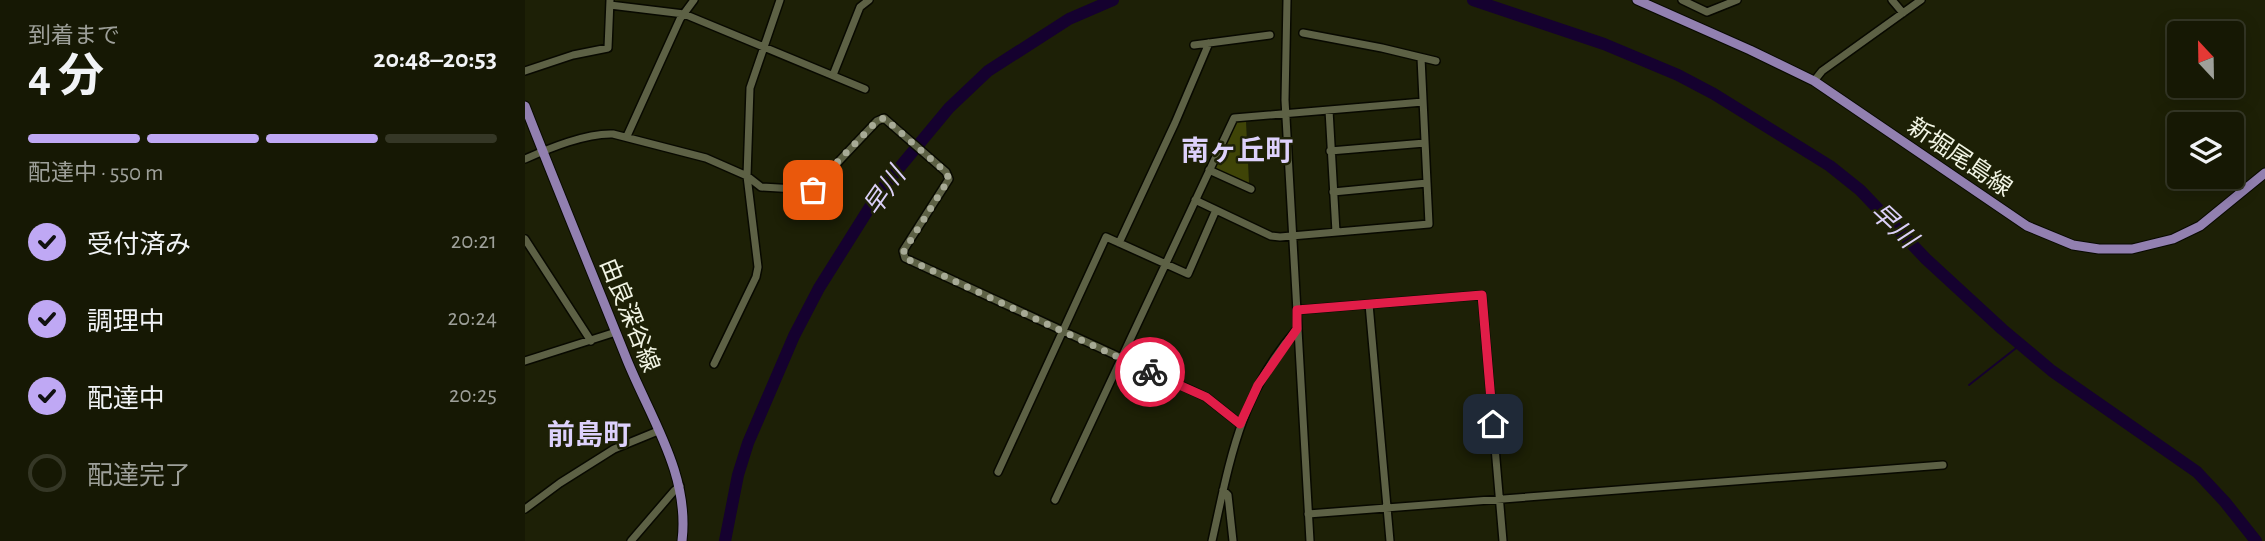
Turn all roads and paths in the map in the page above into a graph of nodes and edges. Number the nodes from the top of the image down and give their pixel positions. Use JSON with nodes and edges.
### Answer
{"nodes":[{"id":1,"x":694,"y":0,"type":"edge"},
{"id":2,"x":780,"y":0,"type":"edge"},
{"id":3,"x":869,"y":0,"type":"edge"},
{"id":4,"x":1637,"y":0,"type":"edge"},
{"id":5,"x":1682,"y":0,"type":"edge"},
{"id":6,"x":1737,"y":0,"type":"edge"},
{"id":7,"x":1892,"y":0,"type":"edge"},
{"id":8,"x":1921,"y":0,"type":"edge"},
{"id":9,"x":1287,"y":1,"type":"edge"},
{"id":10,"x":610,"y":3,"type":"edge"},
{"id":11,"x":1903,"y":13,"type":"junction"},
{"id":12,"x":684,"y":14,"type":"junction"},
{"id":13,"x":1303,"y":33,"type":"dead end"},
{"id":14,"x":1270,"y":35,"type":"dead end"},
{"id":15,"x":1209,"y":43,"type":"junction"},
{"id":16,"x":763,"y":45,"type":"junction"},
{"id":17,"x":1194,"y":45,"type":"dead end"},
{"id":18,"x":1420,"y":58,"type":"junction"},
{"id":19,"x":1436,"y":61,"type":"dead end"},
{"id":20,"x":525,"y":71,"type":"edge"},
{"id":21,"x":833,"y":75,"type":"junction"},
{"id":22,"x":1814,"y":81,"type":"junction"},
{"id":23,"x":865,"y":89,"type":"dead end"},
{"id":24,"x":1423,"y":102,"type":"junction"},
{"id":25,"x":525,"y":106,"type":"edge"},
{"id":26,"x":1329,"y":110,"type":"junction"},
{"id":27,"x":1286,"y":113,"type":"junction"},
{"id":28,"x":627,"y":136,"type":"junction"},
{"id":29,"x":1425,"y":143,"type":"junction"},
{"id":30,"x":543,"y":151,"type":"junction"},
{"id":31,"x":1330,"y":151,"type":"junction"},
{"id":32,"x":525,"y":159,"type":"edge"},
{"id":33,"x":1209,"y":170,"type":"junction"},
{"id":34,"x":2265,"y":173,"type":"edge"},
{"id":35,"x":747,"y":176,"type":"junction"},
{"id":36,"x":1427,"y":184,"type":"junction"},
{"id":37,"x":1251,"y":190,"type":"dead end"},
{"id":38,"x":1333,"y":192,"type":"junction"},
{"id":39,"x":1195,"y":200,"type":"junction"},
{"id":40,"x":1216,"y":210,"type":"junction"},
{"id":41,"x":1336,"y":232,"type":"junction"},
{"id":42,"x":1293,"y":236,"type":"junction"},
{"id":43,"x":525,"y":239,"type":"edge"},
{"id":44,"x":1118,"y":243,"type":"junction"},
{"id":45,"x":1165,"y":264,"type":"junction"},
{"id":46,"x":1369,"y":304,"type":"junction"},
{"id":47,"x":1297,"y":310,"type":"junction"},
{"id":48,"x":1297,"y":329,"type":"junction"},
{"id":49,"x":1063,"y":331,"type":"junction"},
{"id":50,"x":616,"y":332,"type":"junction"},
{"id":51,"x":591,"y":341,"type":"junction"},
{"id":52,"x":1121,"y":359,"type":"junction"},
{"id":53,"x":525,"y":361,"type":"edge"},
{"id":54,"x":715,"y":363,"type":"dead end"},
{"id":55,"x":1240,"y":424,"type":"junction"},
{"id":56,"x":658,"y":431,"type":"junction"},
{"id":57,"x":1943,"y":465,"type":"dead end"},
{"id":58,"x":998,"y":472,"type":"dead end"},
{"id":59,"x":680,"y":486,"type":"junction"},
{"id":60,"x":1223,"y":490,"type":"junction"},
{"id":61,"x":1055,"y":499,"type":"dead end"},
{"id":62,"x":1500,"y":500,"type":"junction"},
{"id":63,"x":525,"y":509,"type":"edge"},
{"id":64,"x":1387,"y":510,"type":"junction"},
{"id":65,"x":1308,"y":514,"type":"junction"},
{"id":66,"x":631,"y":541,"type":"edge"},
{"id":67,"x":682,"y":541,"type":"edge"},
{"id":68,"x":1212,"y":541,"type":"edge"},
{"id":69,"x":1233,"y":541,"type":"edge"},
{"id":70,"x":1310,"y":541,"type":"edge"},
{"id":71,"x":1390,"y":541,"type":"edge"},
{"id":72,"x":1503,"y":541,"type":"edge"}],
"edges":[{"from":1,"to":12,"type":"street"},
{"from":2,"to":16,"type":"street"},
{"from":3,"to":21,"type":"street"},
{"from":4,"to":22,"type":"main road","name":"新堀尾島線"},
{"from":5,"to":6,"type":"street"},
{"from":7,"to":11,"type":"street"},
{"from":8,"to":11,"type":"street"},
{"from":9,"to":27,"type":"street"},
{"from":10,"to":12,"type":"street"},
{"from":10,"to":20,"type":"street"},
{"from":11,"to":22,"type":"street"},
{"from":12,"to":16,"type":"street"},
{"from":12,"to":28,"type":"street"},
{"from":13,"to":18,"type":"street"},
{"from":14,"to":15,"type":"street"},
{"from":15,"to":17,"type":"street"},
{"from":15,"to":44,"type":"street"},
{"from":16,"to":21,"type":"street"},
{"from":16,"to":35,"type":"street"},
{"from":18,"to":19,"type":"street"},
{"from":18,"to":24,"type":"street"},
{"from":21,"to":23,"type":"street"},
{"from":22,"to":34,"type":"main road","name":"新堀尾島線"},
{"from":24,"to":26,"type":"street"},
{"from":24,"to":29,"type":"street"},
{"from":25,"to":30,"type":"main road","name":"由良深谷線"},
{"from":26,"to":27,"type":"street"},
{"from":26,"to":31,"type":"street"},
{"from":27,"to":33,"type":"street"},
{"from":27,"to":42,"type":"street"},
{"from":28,"to":30,"type":"street"},
{"from":28,"to":35,"type":"street"},
{"from":29,"to":31,"type":"street"},
{"from":29,"to":36,"type":"street"},
{"from":30,"to":32,"type":"street"},
{"from":30,"to":50,"type":"main road","name":"由良深谷線"},
{"from":31,"to":38,"type":"street"},
{"from":33,"to":37,"type":"street"},
{"from":33,"to":39,"type":"street"},
{"from":35,"to":49,"type":"street"},
{"from":35,"to":54,"type":"street"},
{"from":36,"to":38,"type":"street"},
{"from":36,"to":41,"type":"street"},
{"from":38,"to":41,"type":"street"},
{"from":39,"to":40,"type":"street"},
{"from":39,"to":45,"type":"street"},
{"from":40,"to":42,"type":"street"},
{"from":40,"to":45,"type":"street"},
{"from":41,"to":42,"type":"street"},
{"from":42,"to":47,"type":"street"},
{"from":43,"to":51,"type":"street"},
{"from":44,"to":45,"type":"street"},
{"from":44,"to":49,"type":"street"},
{"from":45,"to":52,"type":"street"},
{"from":46,"to":47,"type":"street"},
{"from":46,"to":62,"type":"street"},
{"from":46,"to":64,"type":"street"},
{"from":47,"to":48,"type":"street"},
{"from":48,"to":55,"type":"street"},
{"from":48,"to":65,"type":"street"},
{"from":49,"to":52,"type":"street"},
{"from":49,"to":58,"type":"street"},
{"from":50,"to":51,"type":"street"},
{"from":50,"to":56,"type":"main road","name":"由良深谷線"},
{"from":51,"to":53,"type":"street"},
{"from":52,"to":55,"type":"street"},
{"from":52,"to":61,"type":"street"},
{"from":55,"to":60,"type":"street"},
{"from":56,"to":59,"type":"main road","name":"由良深谷線"},
{"from":56,"to":63,"type":"street"},
{"from":57,"to":62,"type":"street"},
{"from":59,"to":66,"type":"street"},
{"from":59,"to":67,"type":"main road","name":"由良深谷線"},
{"from":60,"to":68,"type":"street"},
{"from":60,"to":69,"type":"street"},
{"from":62,"to":64,"type":"street"},
{"from":62,"to":72,"type":"street"},
{"from":64,"to":65,"type":"street"},
{"from":64,"to":71,"type":"street"},
{"from":65,"to":70,"type":"street"}]}
